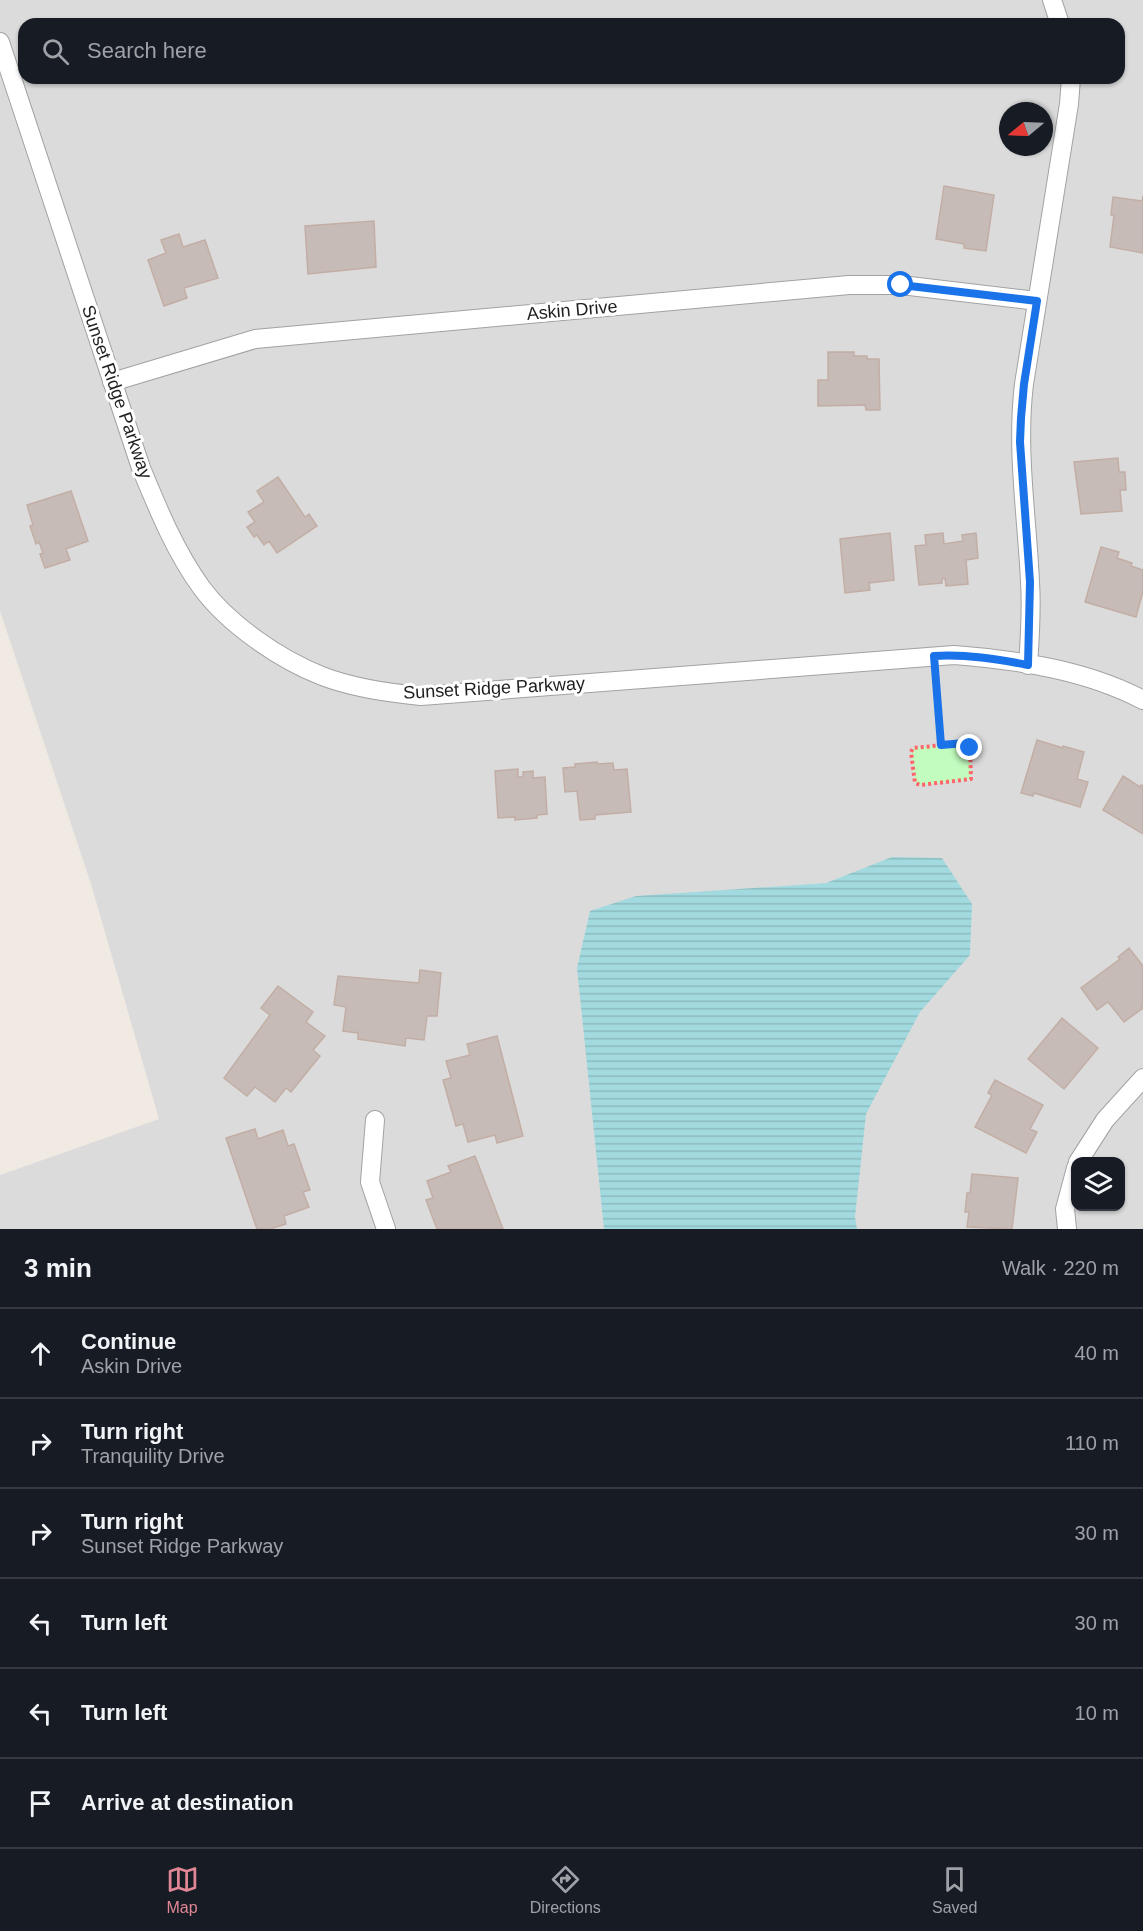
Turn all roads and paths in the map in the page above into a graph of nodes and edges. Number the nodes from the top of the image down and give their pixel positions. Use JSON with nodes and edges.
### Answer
{"nodes":[{"id":1,"x":1052,"y":0,"type":"edge"},
{"id":2,"x":1058,"y":18,"type":"edge"},
{"id":3,"x":0,"y":42,"type":"edge"},
{"id":4,"x":1071,"y":84,"type":"edge"},
{"id":5,"x":1037,"y":301,"type":"junction"},
{"id":6,"x":112,"y":382,"type":"junction"},
{"id":7,"x":934,"y":656,"type":"junction"},
{"id":8,"x":1028,"y":665,"type":"junction"},
{"id":9,"x":1143,"y":700,"type":"edge"},
{"id":10,"x":941,"y":745,"type":"junction"},
{"id":11,"x":1143,"y":1078,"type":"edge"},
{"id":12,"x":375,"y":1120,"type":"dead end"},
{"id":13,"x":1081,"y":1157,"type":"edge"},
{"id":14,"x":1071,"y":1187,"type":"edge"},
{"id":15,"x":386,"y":1229,"type":"edge"},
{"id":16,"x":1067,"y":1229,"type":"edge"}],
"edges":[{"from":1,"to":2,"type":"street"},
{"from":3,"to":6,"type":"street","name":"Sunset Ridge Parkway"},
{"from":4,"to":5,"type":"street"},
{"from":5,"to":6,"type":"street","name":"Askin Drive"},
{"from":5,"to":8,"type":"street"},
{"from":6,"to":7,"type":"street","name":"Sunset Ridge Parkway"},
{"from":7,"to":8,"type":"street","name":"Sunset Ridge Parkway"},
{"from":7,"to":10,"type":"path"},
{"from":8,"to":9,"type":"street","name":"Sunset Ridge Parkway"},
{"from":10,"to":10,"type":"path"},
{"from":11,"to":13,"type":"street"},
{"from":12,"to":15,"type":"street"},
{"from":14,"to":16,"type":"street"}]}
